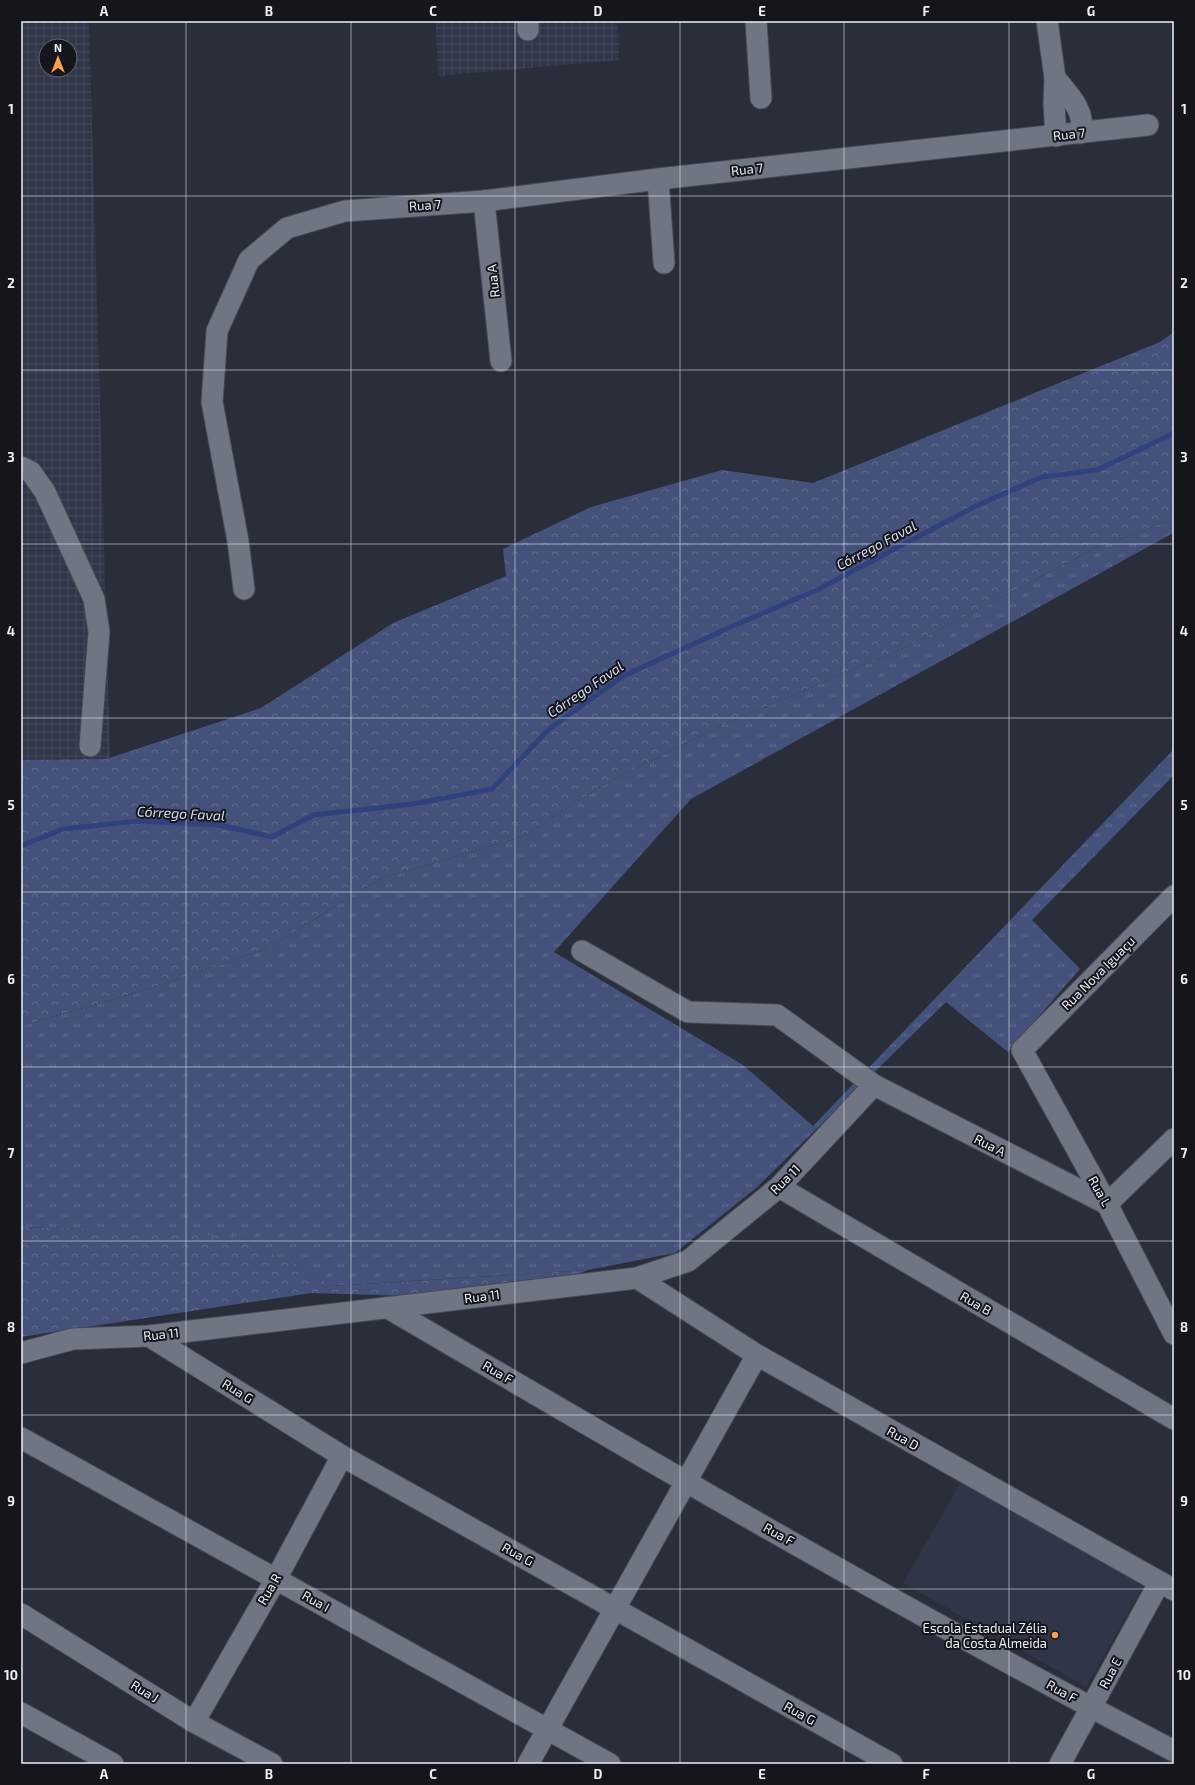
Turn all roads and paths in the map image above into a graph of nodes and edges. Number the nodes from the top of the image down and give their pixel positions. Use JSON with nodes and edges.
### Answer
{"nodes":[{"id":1,"x":756,"y":21,"type":"edge"},
{"id":2,"x":1047,"y":21,"type":"edge"},
{"id":3,"x":1055,"y":78,"type":"junction"},
{"id":4,"x":761,"y":98,"type":"dead end"},
{"id":5,"x":1148,"y":126,"type":"dead end"},
{"id":6,"x":1080,"y":133,"type":"junction"},
{"id":7,"x":1056,"y":136,"type":"junction"},
{"id":8,"x":658,"y":179,"type":"junction"},
{"id":9,"x":484,"y":201,"type":"junction"},
{"id":10,"x":664,"y":263,"type":"dead end"},
{"id":11,"x":501,"y":361,"type":"dead end"},
{"id":12,"x":21,"y":467,"type":"edge"},
{"id":13,"x":244,"y":589,"type":"dead end"},
{"id":14,"x":90,"y":746,"type":"dead end"},
{"id":15,"x":1174,"y":896,"type":"edge"},
{"id":16,"x":582,"y":951,"type":"dead end"},
{"id":17,"x":1022,"y":1050,"type":"joint"},
{"id":18,"x":874,"y":1085,"type":"junction"},
{"id":19,"x":1174,"y":1139,"type":"edge"},
{"id":20,"x":779,"y":1187,"type":"junction"},
{"id":21,"x":1107,"y":1204,"type":"junction"},
{"id":22,"x":637,"y":1278,"type":"junction"},
{"id":23,"x":388,"y":1308,"type":"junction"},
{"id":24,"x":1174,"y":1334,"type":"edge"},
{"id":25,"x":149,"y":1336,"type":"junction"},
{"id":26,"x":21,"y":1353,"type":"edge"},
{"id":27,"x":757,"y":1355,"type":"junction"},
{"id":28,"x":1174,"y":1419,"type":"edge"},
{"id":29,"x":21,"y":1438,"type":"edge"},
{"id":30,"x":342,"y":1456,"type":"junction"},
{"id":31,"x":686,"y":1482,"type":"junction"},
{"id":32,"x":276,"y":1579,"type":"junction"},
{"id":33,"x":1166,"y":1586,"type":"edge"},
{"id":34,"x":615,"y":1608,"type":"junction"},
{"id":35,"x":21,"y":1614,"type":"edge"},
{"id":36,"x":1091,"y":1708,"type":"junction"},
{"id":37,"x":21,"y":1713,"type":"edge"},
{"id":38,"x":194,"y":1722,"type":"junction"},
{"id":39,"x":548,"y":1730,"type":"junction"},
{"id":40,"x":1174,"y":1751,"type":"edge"},
{"id":41,"x":889,"y":1763,"type":"edge"},
{"id":42,"x":113,"y":1764,"type":"edge"},
{"id":43,"x":272,"y":1764,"type":"edge"},
{"id":44,"x":528,"y":1764,"type":"edge"},
{"id":45,"x":610,"y":1764,"type":"edge"},
{"id":46,"x":1060,"y":1764,"type":"edge"}],
"edges":[{"from":1,"to":4,"type":"street"},
{"from":2,"to":3,"type":"street"},
{"from":3,"to":6,"type":"street"},
{"from":3,"to":7,"type":"street"},
{"from":5,"to":6,"type":"street","name":"Rua 7"},
{"from":6,"to":7,"type":"street","name":"Rua 7"},
{"from":7,"to":8,"type":"street","name":"Rua 7"},
{"from":8,"to":9,"type":"street","name":"Rua 7"},
{"from":8,"to":10,"type":"street"},
{"from":9,"to":11,"type":"street","name":"Rua A"},
{"from":9,"to":13,"type":"street","name":"Rua 7"},
{"from":12,"to":14,"type":"street"},
{"from":15,"to":17,"type":"street","name":"Rua Nova Iguaçu"},
{"from":16,"to":18,"type":"street","name":"Rua A"},
{"from":17,"to":21,"type":"street","name":"Rua L"},
{"from":18,"to":20,"type":"street","name":"Rua 11"},
{"from":18,"to":21,"type":"street","name":"Rua A"},
{"from":19,"to":21,"type":"street"},
{"from":20,"to":22,"type":"street","name":"Rua 11"},
{"from":20,"to":28,"type":"street","name":"Rua B"},
{"from":21,"to":24,"type":"street","name":"Rua L"},
{"from":22,"to":23,"type":"street","name":"Rua 11"},
{"from":22,"to":27,"type":"street","name":"Rua D"},
{"from":23,"to":25,"type":"street","name":"Rua 11"},
{"from":23,"to":31,"type":"street","name":"Rua F"},
{"from":25,"to":26,"type":"street","name":"Rua 11"},
{"from":25,"to":30,"type":"street","name":"Rua G"},
{"from":27,"to":31,"type":"street"},
{"from":27,"to":33,"type":"street","name":"Rua D"},
{"from":29,"to":32,"type":"street","name":"Rua I"},
{"from":30,"to":32,"type":"street","name":"Rua R"},
{"from":30,"to":34,"type":"street","name":"Rua G"},
{"from":31,"to":34,"type":"street"},
{"from":31,"to":36,"type":"street","name":"Rua F"},
{"from":32,"to":38,"type":"street","name":"Rua R"},
{"from":32,"to":39,"type":"street","name":"Rua I"},
{"from":33,"to":36,"type":"street","name":"Rua E"},
{"from":34,"to":39,"type":"street"},
{"from":34,"to":41,"type":"street","name":"Rua G"},
{"from":35,"to":38,"type":"street","name":"Rua J"},
{"from":36,"to":40,"type":"street","name":"Rua F"},
{"from":36,"to":46,"type":"street","name":"Rua E"},
{"from":37,"to":42,"type":"street"},
{"from":38,"to":43,"type":"street","name":"Rua J"},
{"from":39,"to":44,"type":"street"},
{"from":39,"to":45,"type":"street","name":"Rua I"}]}
